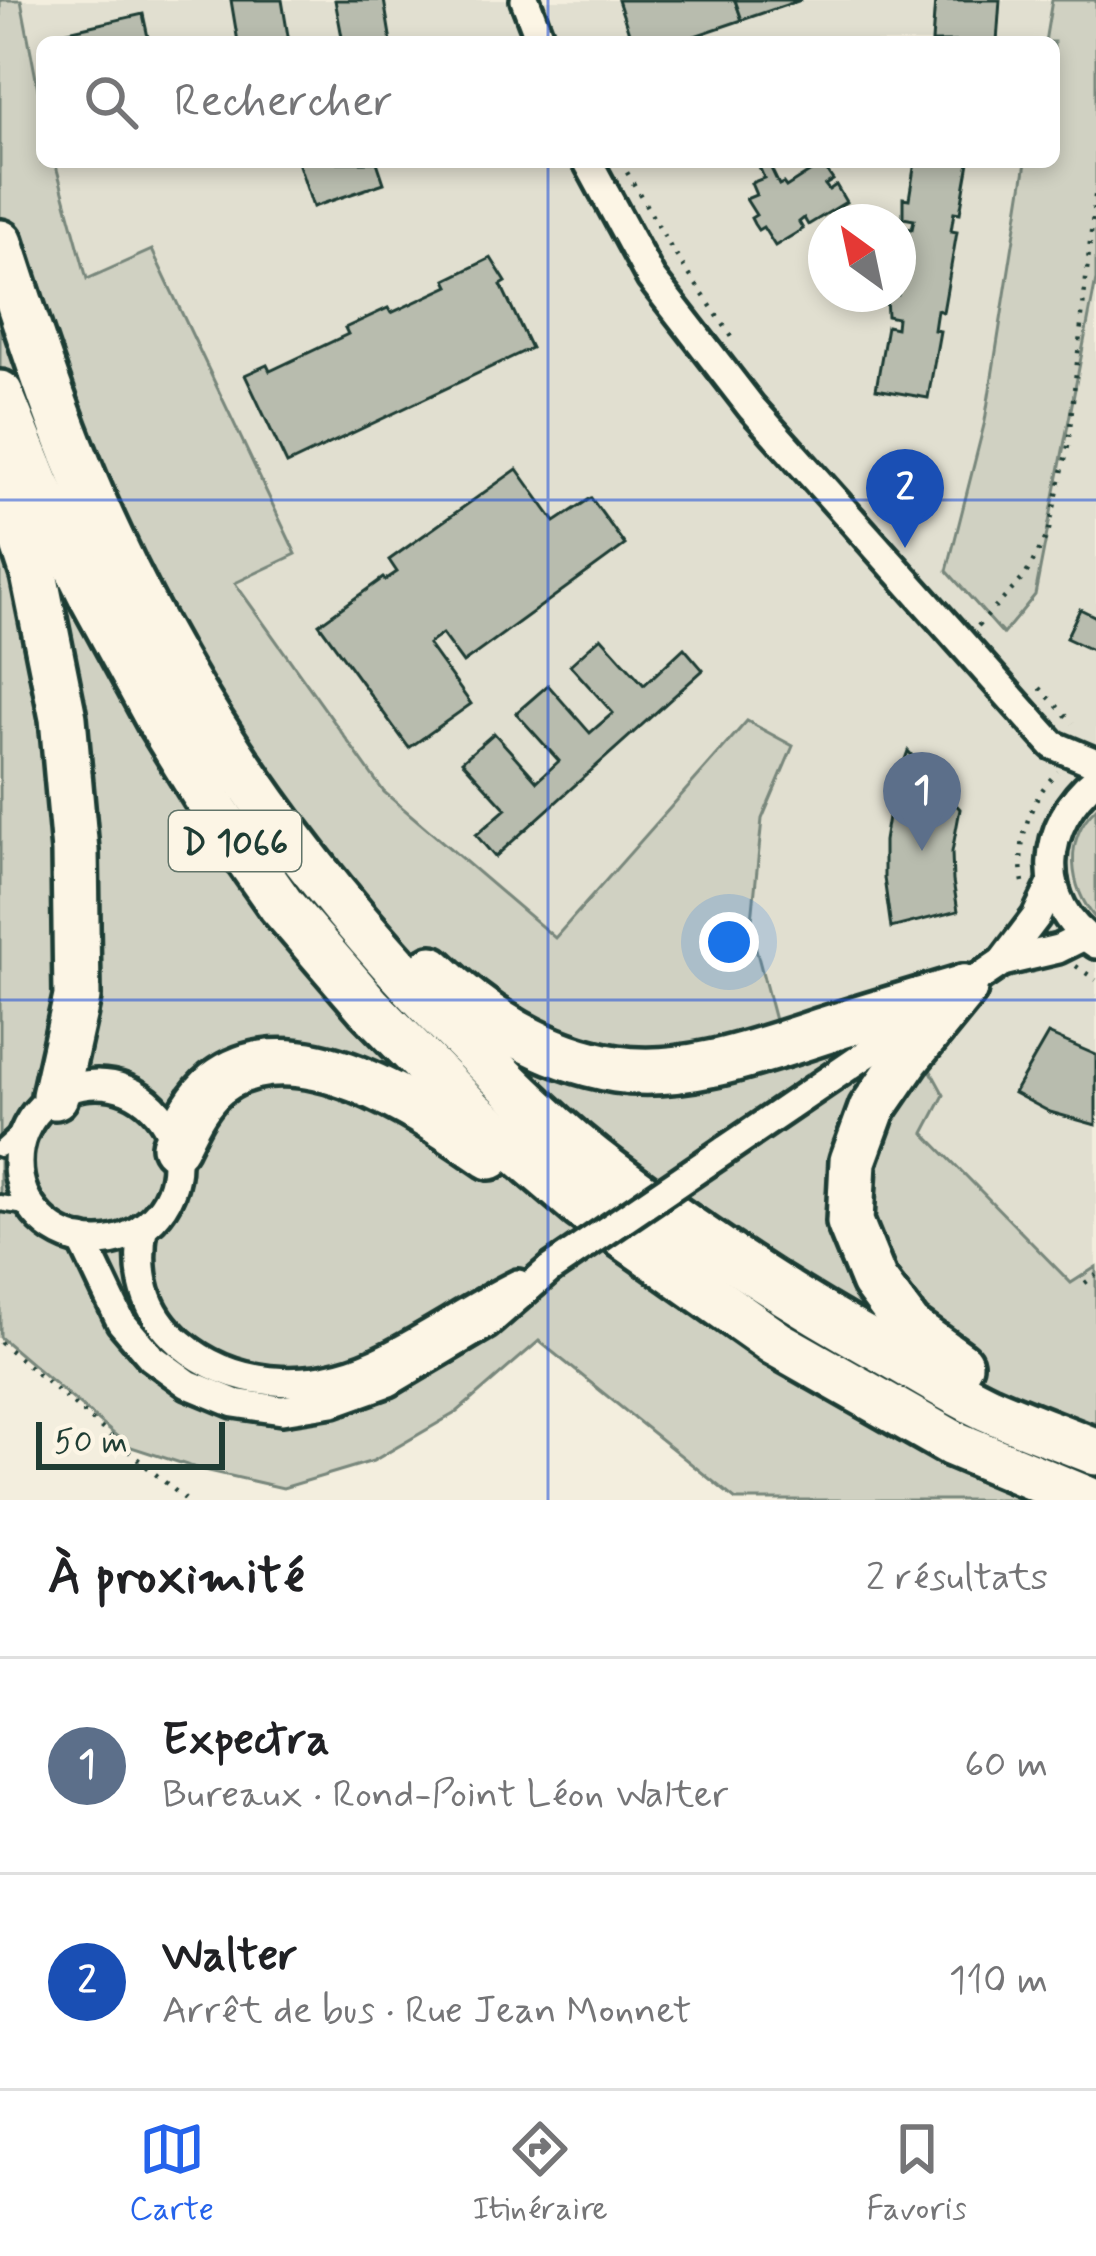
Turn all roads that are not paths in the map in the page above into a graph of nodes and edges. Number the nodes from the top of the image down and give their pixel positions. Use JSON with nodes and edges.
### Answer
{"nodes":[{"id":1,"x":525,"y":0,"type":"edge"},
{"id":2,"x":539,"y":36,"type":"edge"},
{"id":3,"x":591,"y":168,"type":"edge"},
{"id":4,"x":0,"y":242,"type":"edge"},
{"id":5,"x":0,"y":394,"type":"edge"},
{"id":6,"x":0,"y":470,"type":"edge"},
{"id":7,"x":110,"y":539,"type":"junction"},
{"id":8,"x":1054,"y":745,"type":"junction"},
{"id":9,"x":1096,"y":763,"type":"edge"},
{"id":10,"x":1096,"y":779,"type":"edge"},
{"id":11,"x":1068,"y":807,"type":"junction"},
{"id":12,"x":1053,"y":882,"type":"junction"},
{"id":13,"x":1090,"y":940,"type":"edge"},
{"id":14,"x":1002,"y":962,"type":"junction"},
{"id":15,"x":964,"y":988,"type":"junction"},
{"id":16,"x":42,"y":1109,"type":"junction"},
{"id":17,"x":175,"y":1147,"type":"junction"},
{"id":18,"x":0,"y":1149,"type":"edge"},
{"id":19,"x":0,"y":1203,"type":"edge"},
{"id":20,"x":582,"y":1206,"type":"junction"},
{"id":21,"x":32,"y":1208,"type":"junction"},
{"id":22,"x":143,"y":1227,"type":"junction"},
{"id":23,"x":82,"y":1240,"type":"junction"},
{"id":24,"x":550,"y":1269,"type":"junction"},
{"id":25,"x":1096,"y":1432,"type":"edge"},
{"id":26,"x":1096,"y":1452,"type":"edge"},
{"id":27,"x":1088,"y":1500,"type":"edge"}],
"edges":[{"from":1,"to":2,"type":"street"},
{"from":3,"to":8,"type":"street"},
{"from":4,"to":7,"type":"highway","number":"D 1066"},
{"from":5,"to":20,"type":"highway","number":"D 1066"},
{"from":6,"to":16,"type":"highway"},
{"from":7,"to":15,"type":"highway"},
{"from":7,"to":26,"type":"highway","number":"D 1066"},
{"from":8,"to":9,"type":"street"},
{"from":8,"to":11,"type":"street"},
{"from":10,"to":11,"type":"street"},
{"from":11,"to":12,"type":"street"},
{"from":12,"to":13,"type":"street"},
{"from":12,"to":14,"type":"street"},
{"from":13,"to":14,"type":"street"},
{"from":14,"to":15,"type":"street"},
{"from":15,"to":24,"type":"street","bridge":true},
{"from":15,"to":25,"type":"highway"},
{"from":16,"to":17,"type":"street"},
{"from":16,"to":18,"type":"lane"},
{"from":16,"to":21,"type":"street"},
{"from":17,"to":20,"type":"highway"},
{"from":17,"to":22,"type":"street"},
{"from":19,"to":21,"type":"lane"},
{"from":20,"to":27,"type":"highway","number":"D 1066"},
{"from":21,"to":23,"type":"street"},
{"from":22,"to":23,"type":"street"},
{"from":22,"to":24,"type":"street"},
{"from":23,"to":24,"type":"street"}]}
